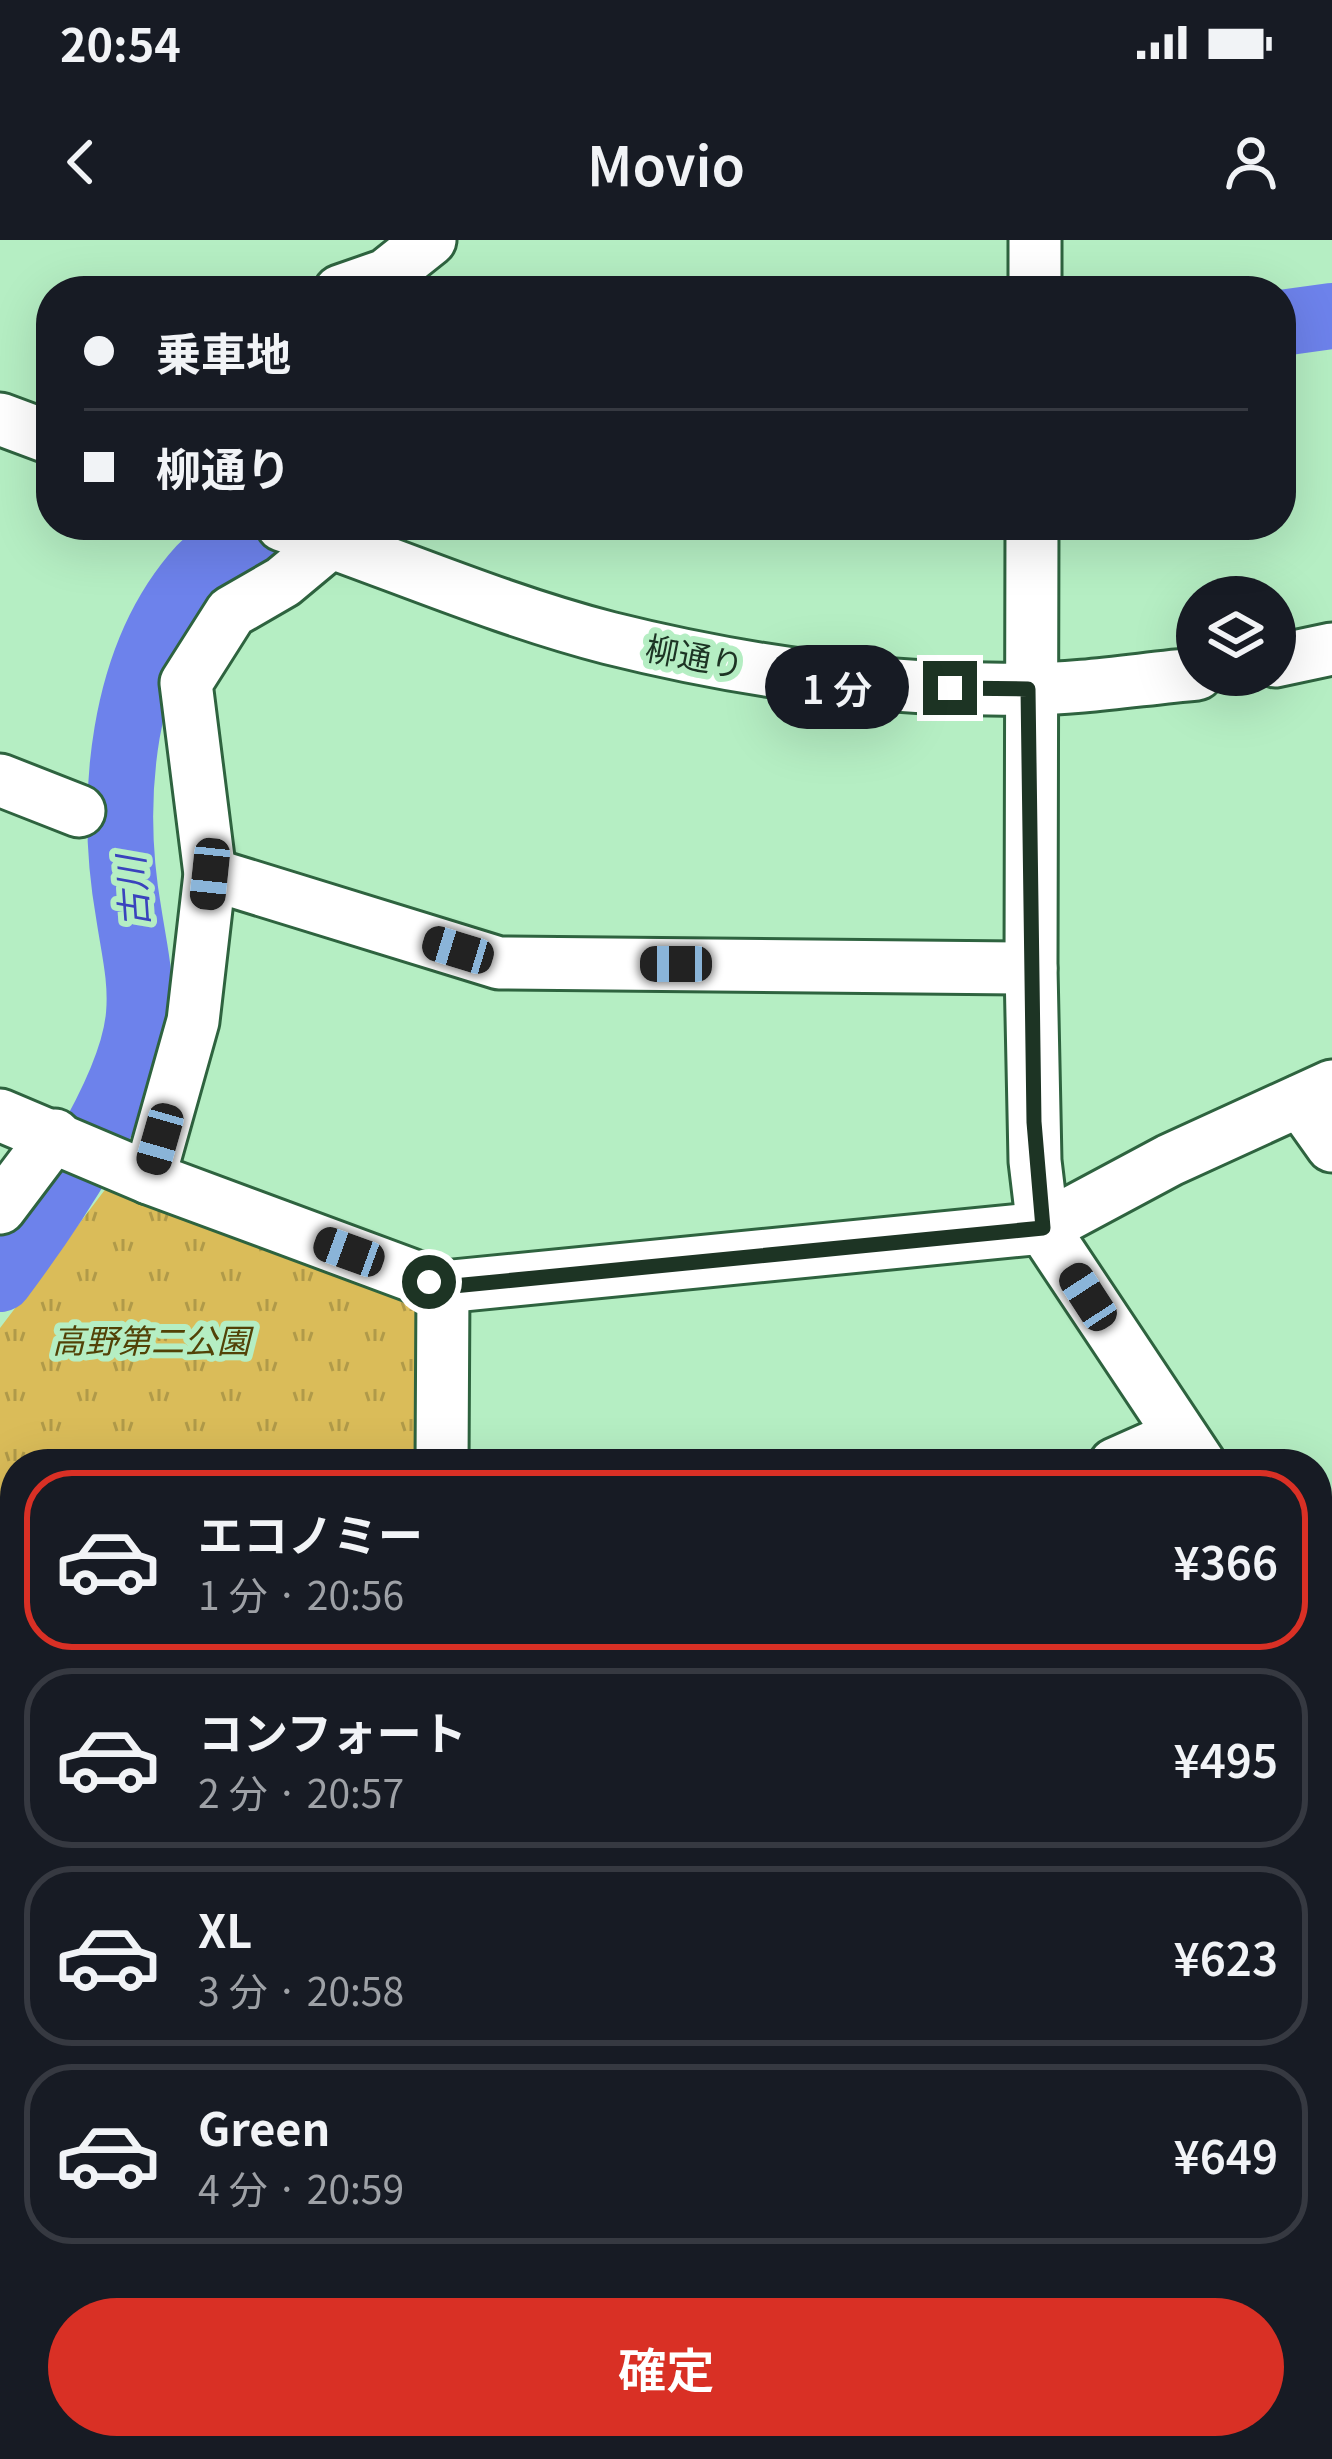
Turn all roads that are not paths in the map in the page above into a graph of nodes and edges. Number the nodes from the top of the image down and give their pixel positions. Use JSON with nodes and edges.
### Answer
{"nodes":[{"id":1,"x":430,"y":240,"type":"edge"},
{"id":2,"x":381,"y":276,"type":"edge"},
{"id":3,"x":0,"y":419,"type":"edge"},
{"id":4,"x":36,"y":432,"type":"edge"},
{"id":5,"x":309,"y":540,"type":"edge"},
{"id":6,"x":325,"y":540,"type":"edge"},
{"id":7,"x":1032,"y":540,"type":"edge"},
{"id":8,"x":1332,"y":650,"type":"edge"},
{"id":9,"x":1296,"y":657,"type":"edge"},
{"id":10,"x":1176,"y":676,"type":"edge"},
{"id":11,"x":1028,"y":689,"type":"junction"},
{"id":12,"x":0,"y":780,"type":"edge"},
{"id":13,"x":79,"y":811,"type":"dead end"},
{"id":14,"x":210,"y":874,"type":"junction"},
{"id":15,"x":1031,"y":968,"type":"junction"},
{"id":16,"x":1316,"y":1094,"type":"edge"},
{"id":17,"x":0,"y":1115,"type":"edge"},
{"id":18,"x":55,"y":1135,"type":"junction"},
{"id":19,"x":1332,"y":1146,"type":"edge"},
{"id":20,"x":149,"y":1178,"type":"junction"},
{"id":21,"x":0,"y":1208,"type":"edge"},
{"id":22,"x":1043,"y":1228,"type":"junction"},
{"id":23,"x":443,"y":1287,"type":"junction"},
{"id":24,"x":442,"y":1449,"type":"edge"},
{"id":25,"x":1188,"y":1449,"type":"edge"}],
"edges":[{"from":1,"to":2,"type":"street"},
{"from":3,"to":4,"type":"street"},
{"from":5,"to":14,"type":"street"},
{"from":6,"to":11,"type":"street","name":"柳通り"},
{"from":7,"to":11,"type":"street"},
{"from":8,"to":9,"type":"street"},
{"from":10,"to":11,"type":"street","name":"柳通り"},
{"from":11,"to":15,"type":"street"},
{"from":12,"to":13,"type":"street"},
{"from":14,"to":15,"type":"street"},
{"from":14,"to":20,"type":"street"},
{"from":15,"to":22,"type":"street"},
{"from":16,"to":19,"type":"street"},
{"from":16,"to":22,"type":"street"},
{"from":17,"to":18,"type":"street"},
{"from":18,"to":20,"type":"street"},
{"from":18,"to":21,"type":"street"},
{"from":20,"to":23,"type":"street"},
{"from":22,"to":23,"type":"street"},
{"from":22,"to":25,"type":"street"},
{"from":23,"to":24,"type":"street"}]}
